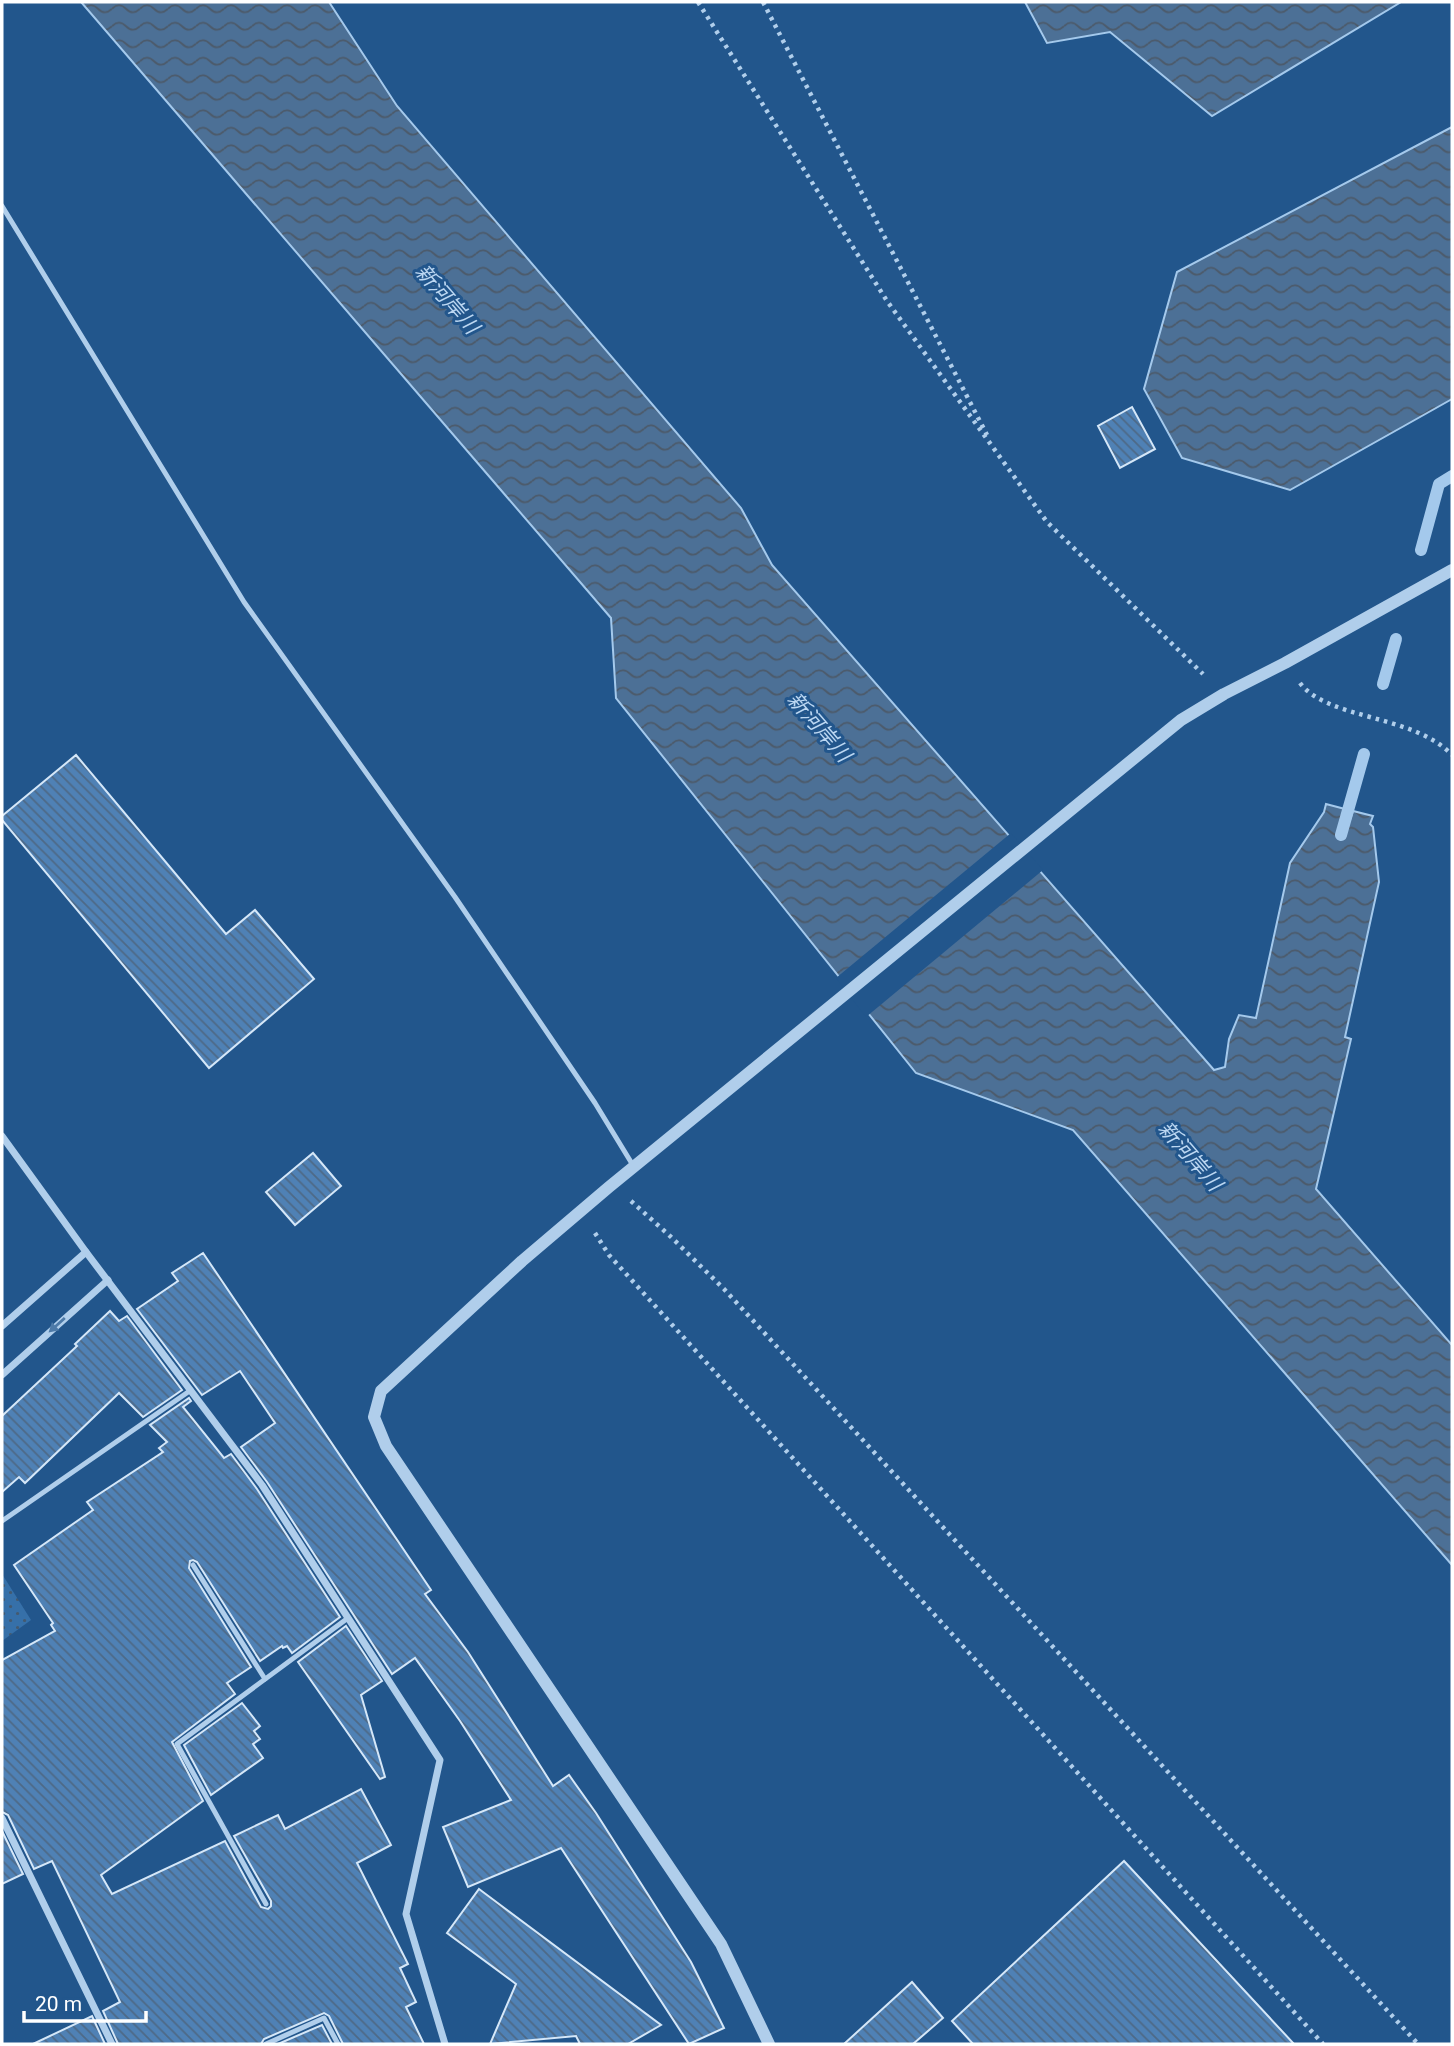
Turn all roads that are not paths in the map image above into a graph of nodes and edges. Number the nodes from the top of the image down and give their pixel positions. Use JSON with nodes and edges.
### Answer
{"nodes":[{"id":1,"x":2,"y":206,"type":"edge"},
{"id":2,"x":1452,"y":570,"type":"edge"},
{"id":3,"x":2,"y":1136,"type":"edge"},
{"id":4,"x":634,"y":1167,"type":"junction"},
{"id":5,"x":86,"y":1252,"type":"junction"},
{"id":6,"x":108,"y":1280,"type":"junction"},
{"id":7,"x":2,"y":1326,"type":"edge"},
{"id":8,"x":2,"y":1375,"type":"edge"},
{"id":9,"x":191,"y":1390,"type":"junction"},
{"id":10,"x":2,"y":1521,"type":"edge"},
{"id":11,"x":193,"y":1565,"type":"dead end"},
{"id":12,"x":348,"y":1618,"type":"junction"},
{"id":13,"x":265,"y":1679,"type":"junction"},
{"id":14,"x":2,"y":1818,"type":"edge"},
{"id":15,"x":266,"y":1904,"type":"dead end"},
{"id":16,"x":112,"y":2044,"type":"edge"},
{"id":17,"x":266,"y":2044,"type":"edge"},
{"id":18,"x":338,"y":2044,"type":"edge"},
{"id":19,"x":445,"y":2044,"type":"edge"},
{"id":20,"x":769,"y":2044,"type":"edge"}],
"edges":[{"from":1,"to":4,"type":"lane"},
{"from":2,"to":4,"type":"street"},
{"from":3,"to":5,"type":"street"},
{"from":4,"to":20,"type":"street"},
{"from":5,"to":6,"type":"street"},
{"from":5,"to":7,"type":"street"},
{"from":6,"to":8,"type":"street","one_way":true},
{"from":6,"to":9,"type":"street"},
{"from":9,"to":10,"type":"lane"},
{"from":9,"to":12,"type":"street"},
{"from":11,"to":13,"type":"lane"},
{"from":12,"to":13,"type":"lane"},
{"from":12,"to":19,"type":"street"},
{"from":13,"to":15,"type":"lane"},
{"from":14,"to":16,"type":"street"},
{"from":17,"to":18,"type":"lane"}]}
